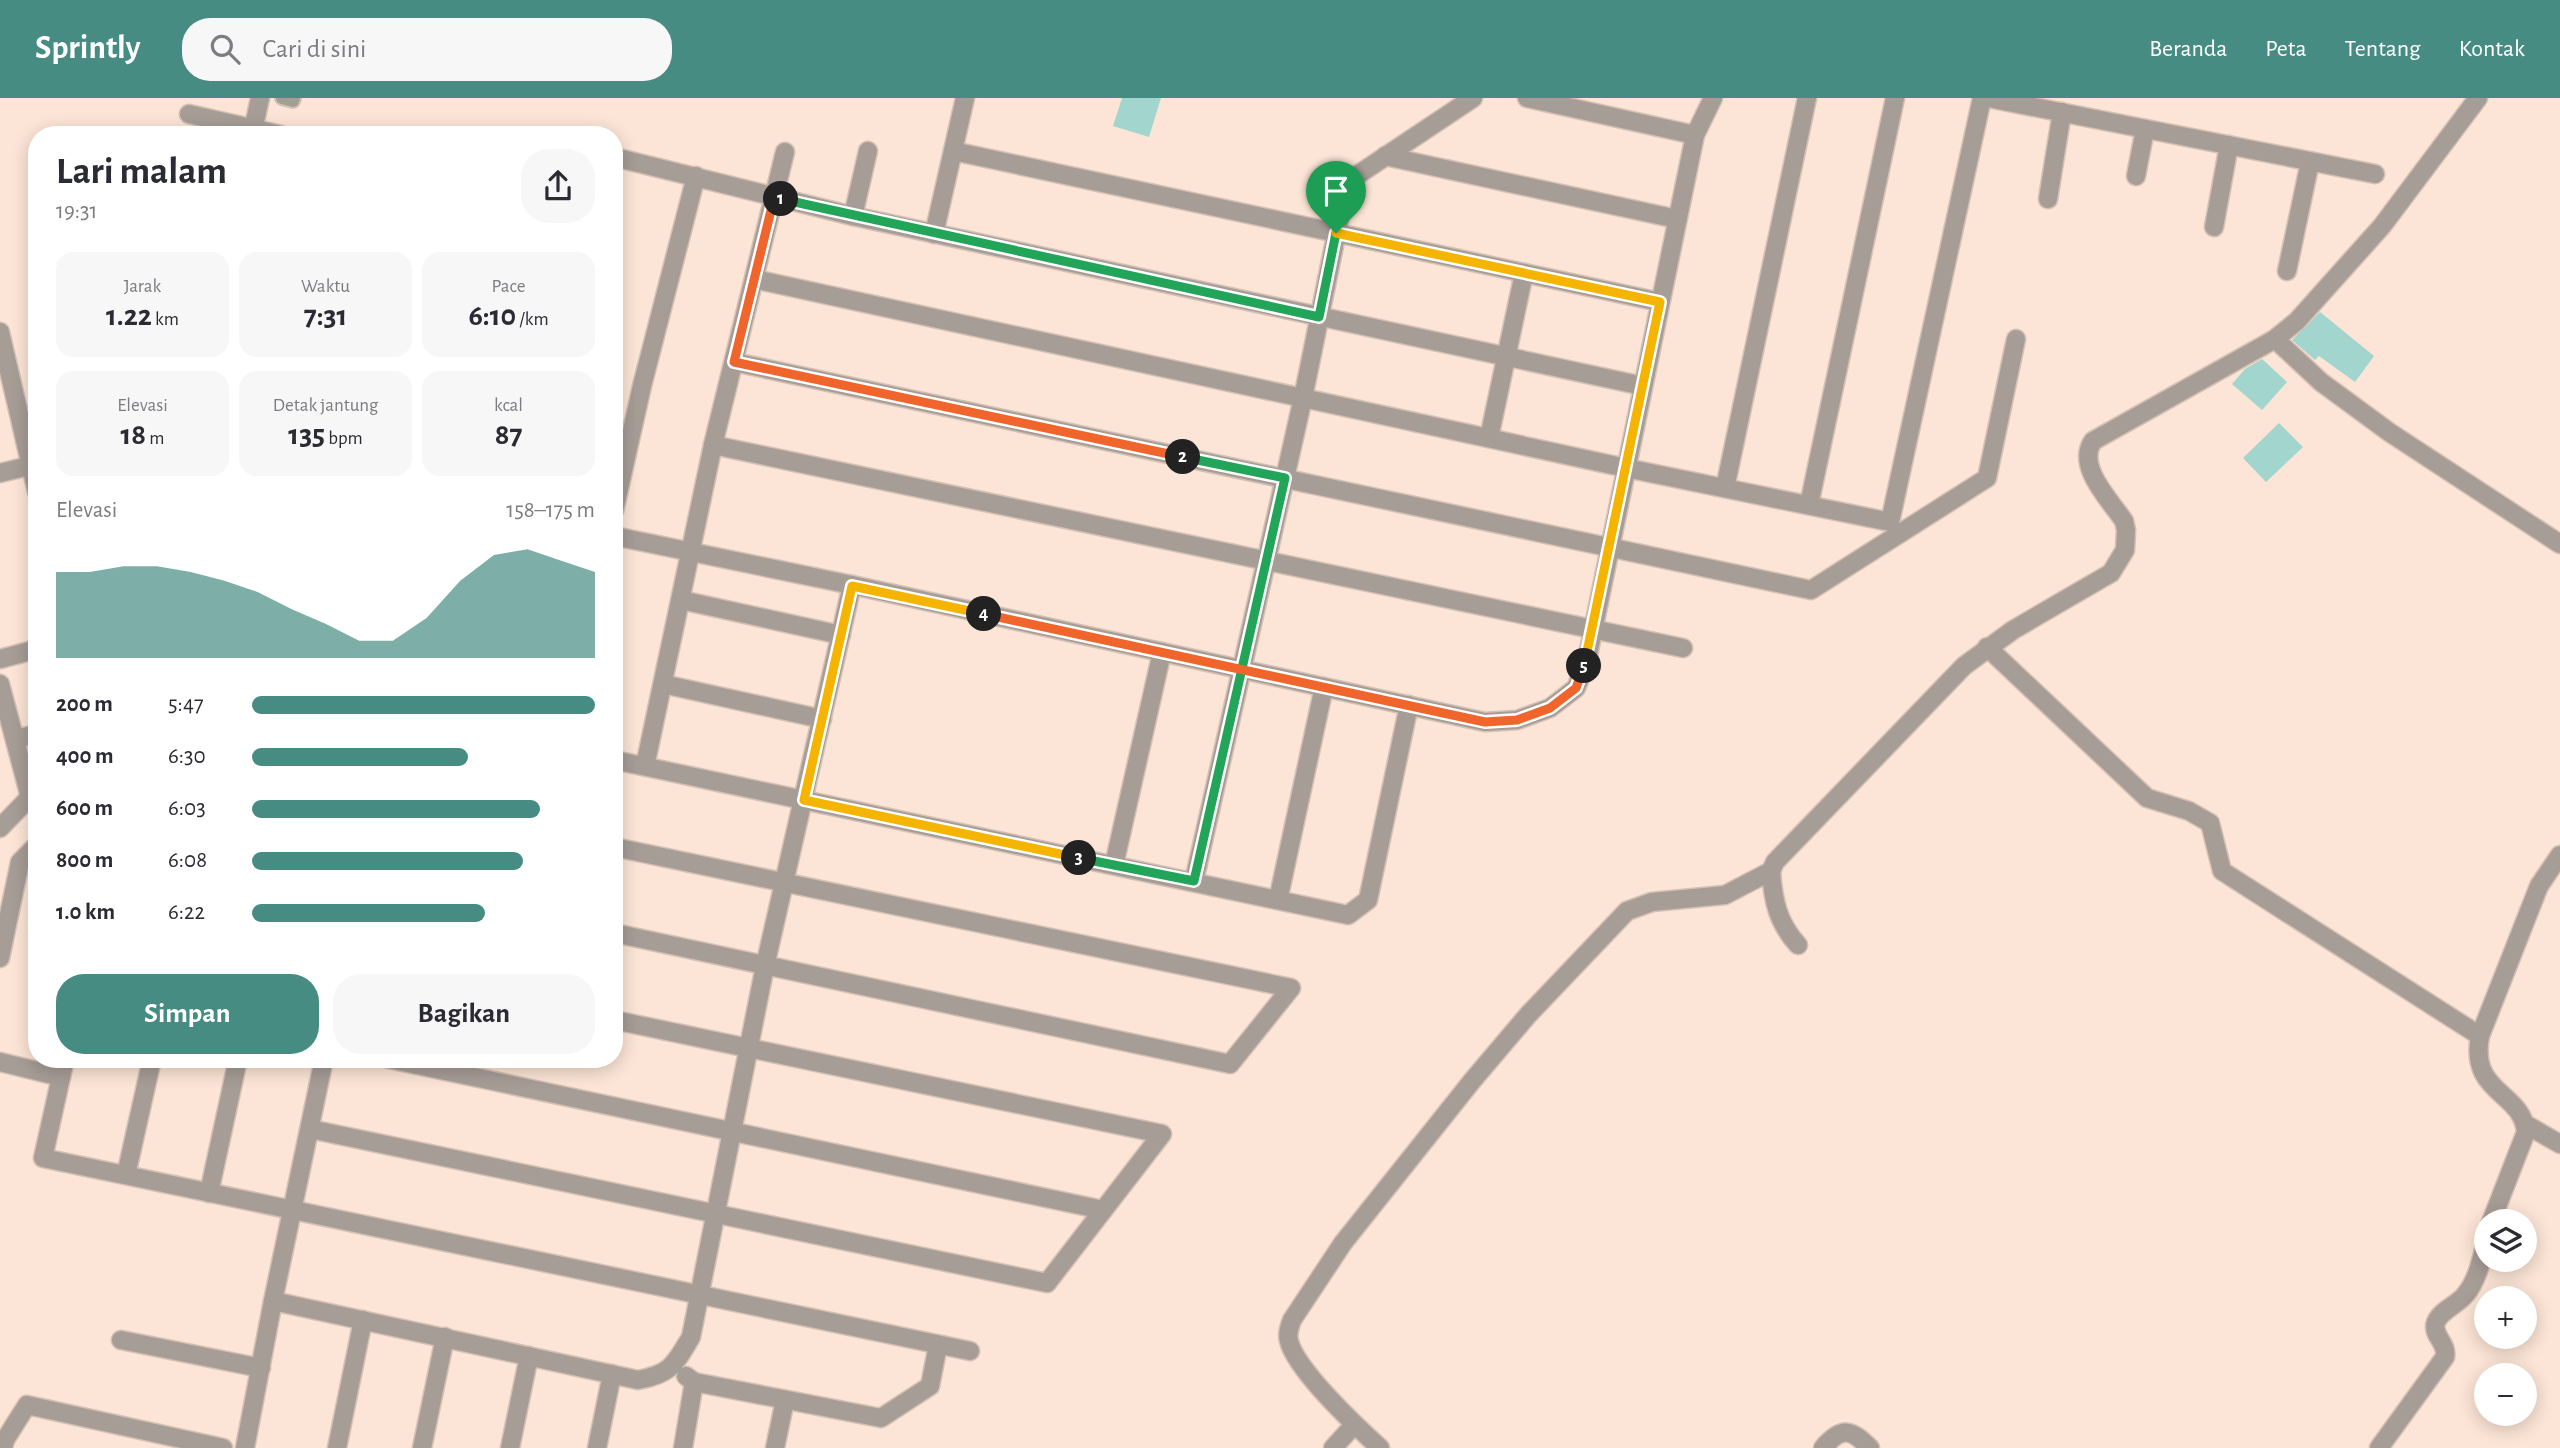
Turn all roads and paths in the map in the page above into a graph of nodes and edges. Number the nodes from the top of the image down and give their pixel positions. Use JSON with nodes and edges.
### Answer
{"nodes":[{"id":1,"x":260,"y":98,"type":"edge"},
{"id":2,"x":282,"y":98,"type":"edge"},
{"id":3,"x":294,"y":98,"type":"edge"},
{"id":4,"x":965,"y":98,"type":"edge"},
{"id":5,"x":1473,"y":98,"type":"edge"},
{"id":6,"x":1527,"y":98,"type":"edge"},
{"id":7,"x":1713,"y":98,"type":"edge"},
{"id":8,"x":1807,"y":98,"type":"edge"},
{"id":9,"x":1895,"y":98,"type":"edge"},
{"id":10,"x":1985,"y":98,"type":"edge"},
{"id":11,"x":2478,"y":98,"type":"edge"},
{"id":12,"x":2062,"y":112,"type":"junction"},
{"id":13,"x":189,"y":114,"type":"dead end"},
{"id":14,"x":232,"y":126,"type":"edge"},
{"id":15,"x":254,"y":126,"type":"edge"},
{"id":16,"x":2145,"y":129,"type":"junction"},
{"id":17,"x":1695,"y":135,"type":"junction"},
{"id":18,"x":2229,"y":145,"type":"junction"},
{"id":19,"x":868,"y":151,"type":"dead end"},
{"id":20,"x":953,"y":151,"type":"junction"},
{"id":21,"x":785,"y":152,"type":"dead end"},
{"id":22,"x":1385,"y":156,"type":"junction"},
{"id":23,"x":623,"y":160,"type":"edge"},
{"id":24,"x":2310,"y":162,"type":"junction"},
{"id":25,"x":2375,"y":174,"type":"dead end"},
{"id":26,"x":696,"y":176,"type":"junction"},
{"id":27,"x":2136,"y":176,"type":"dead end"},
{"id":28,"x":774,"y":198,"type":"junction"},
{"id":29,"x":2048,"y":198,"type":"dead end"},
{"id":30,"x":853,"y":216,"type":"junction"},
{"id":31,"x":1677,"y":219,"type":"junction"},
{"id":32,"x":2214,"y":228,"type":"dead end"},
{"id":33,"x":1336,"y":233,"type":"junction"},
{"id":34,"x":934,"y":234,"type":"junction"},
{"id":35,"x":2287,"y":271,"type":"dead end"},
{"id":36,"x":1524,"y":273,"type":"junction"},
{"id":37,"x":754,"y":279,"type":"junction"},
{"id":38,"x":1660,"y":302,"type":"junction"},
{"id":39,"x":1319,"y":317,"type":"junction"},
{"id":40,"x":0,"y":332,"type":"edge"},
{"id":41,"x":2275,"y":339,"type":"junction"},
{"id":42,"x":2015,"y":340,"type":"dead end"},
{"id":43,"x":1507,"y":357,"type":"junction"},
{"id":44,"x":734,"y":362,"type":"junction"},
{"id":45,"x":1643,"y":386,"type":"junction"},
{"id":46,"x":1303,"y":398,"type":"junction"},
{"id":47,"x":1489,"y":438,"type":"junction"},
{"id":48,"x":28,"y":445,"type":"edge"},
{"id":49,"x":713,"y":445,"type":"junction"},
{"id":50,"x":28,"y":466,"type":"edge"},
{"id":51,"x":1626,"y":468,"type":"junction"},
{"id":52,"x":623,"y":471,"type":"edge"},
{"id":53,"x":0,"y":473,"type":"edge"},
{"id":54,"x":1285,"y":478,"type":"junction"},
{"id":55,"x":1726,"y":488,"type":"junction"},
{"id":56,"x":1809,"y":505,"type":"junction"},
{"id":57,"x":623,"y":538,"type":"edge"},
{"id":58,"x":2560,"y":544,"type":"edge"},
{"id":59,"x":1610,"y":546,"type":"junction"},
{"id":60,"x":691,"y":552,"type":"junction"},
{"id":61,"x":1267,"y":560,"type":"junction"},
{"id":62,"x":852,"y":586,"type":"junction"},
{"id":63,"x":681,"y":600,"type":"junction"},
{"id":64,"x":1593,"y":630,"type":"junction"},
{"id":65,"x":841,"y":635,"type":"junction"},
{"id":66,"x":1987,"y":647,"type":"junction"},
{"id":67,"x":1683,"y":648,"type":"dead end"},
{"id":68,"x":28,"y":651,"type":"edge"},
{"id":69,"x":1162,"y":652,"type":"junction"},
{"id":70,"x":0,"y":659,"type":"edge"},
{"id":71,"x":1242,"y":669,"type":"junction"},
{"id":72,"x":0,"y":684,"type":"edge"},
{"id":73,"x":663,"y":684,"type":"junction"},
{"id":74,"x":1324,"y":687,"type":"junction"},
{"id":75,"x":1409,"y":705,"type":"junction"},
{"id":76,"x":822,"y":719,"type":"junction"},
{"id":77,"x":28,"y":736,"type":"edge"},
{"id":78,"x":15,"y":739,"type":"junction"},
{"id":79,"x":623,"y":762,"type":"edge"},
{"id":80,"x":645,"y":766,"type":"junction"},
{"id":81,"x":28,"y":789,"type":"edge"},
{"id":82,"x":28,"y":799,"type":"edge"},
{"id":83,"x":804,"y":800,"type":"junction"},
{"id":84,"x":0,"y":828,"type":"edge"},
{"id":85,"x":623,"y":849,"type":"edge"},
{"id":86,"x":28,"y":854,"type":"edge"},
{"id":87,"x":2560,"y":855,"type":"edge"},
{"id":88,"x":1114,"y":865,"type":"junction"},
{"id":89,"x":1771,"y":871,"type":"junction"},
{"id":90,"x":1194,"y":881,"type":"junction"},
{"id":91,"x":785,"y":884,"type":"junction"},
{"id":92,"x":1278,"y":900,"type":"junction"},
{"id":93,"x":623,"y":935,"type":"edge"},
{"id":94,"x":1798,"y":945,"type":"dead end"},
{"id":95,"x":0,"y":958,"type":"edge"},
{"id":96,"x":765,"y":966,"type":"junction"},
{"id":97,"x":623,"y":1022,"type":"edge"},
{"id":98,"x":2480,"y":1035,"type":"junction"},
{"id":99,"x":748,"y":1048,"type":"junction"},
{"id":100,"x":0,"y":1062,"type":"edge"},
{"id":101,"x":28,"y":1065,"type":"edge"},
{"id":102,"x":63,"y":1068,"type":"edge"},
{"id":103,"x":150,"y":1068,"type":"edge"},
{"id":104,"x":236,"y":1068,"type":"edge"},
{"id":105,"x":322,"y":1068,"type":"edge"},
{"id":106,"x":432,"y":1068,"type":"edge"},
{"id":107,"x":2525,"y":1124,"type":"junction"},
{"id":108,"x":310,"y":1129,"type":"junction"},
{"id":109,"x":732,"y":1131,"type":"junction"},
{"id":110,"x":2560,"y":1144,"type":"edge"},
{"id":111,"x":126,"y":1175,"type":"junction"},
{"id":112,"x":209,"y":1193,"type":"junction"},
{"id":113,"x":2495,"y":1209,"type":"edge"},
{"id":114,"x":292,"y":1210,"type":"junction"},
{"id":115,"x":1103,"y":1210,"type":"junction"},
{"id":116,"x":716,"y":1214,"type":"junction"},
{"id":117,"x":2476,"y":1272,"type":"edge"},
{"id":118,"x":699,"y":1296,"type":"junction"},
{"id":119,"x":273,"y":1301,"type":"junction"},
{"id":120,"x":363,"y":1320,"type":"junction"},
{"id":121,"x":445,"y":1337,"type":"junction"},
{"id":122,"x":121,"y":1340,"type":"dead end"},
{"id":123,"x":938,"y":1345,"type":"junction"},
{"id":124,"x":970,"y":1351,"type":"dead end"},
{"id":125,"x":529,"y":1356,"type":"junction"},
{"id":126,"x":675,"y":1365,"type":"junction"},
{"id":127,"x":261,"y":1368,"type":"junction"},
{"id":128,"x":612,"y":1374,"type":"junction"},
{"id":129,"x":694,"y":1382,"type":"junction"},
{"id":130,"x":785,"y":1400,"type":"junction"},
{"id":131,"x":1354,"y":1425,"type":"junction"},
{"id":132,"x":3,"y":1448,"type":"edge"},
{"id":133,"x":223,"y":1448,"type":"edge"},
{"id":134,"x":245,"y":1448,"type":"edge"},
{"id":135,"x":337,"y":1448,"type":"edge"},
{"id":136,"x":422,"y":1448,"type":"edge"},
{"id":137,"x":510,"y":1448,"type":"edge"},
{"id":138,"x":597,"y":1448,"type":"edge"},
{"id":139,"x":683,"y":1448,"type":"edge"},
{"id":140,"x":775,"y":1448,"type":"edge"},
{"id":141,"x":1333,"y":1448,"type":"edge"},
{"id":142,"x":1380,"y":1448,"type":"edge"},
{"id":143,"x":1823,"y":1448,"type":"edge"},
{"id":144,"x":1870,"y":1448,"type":"edge"},
{"id":145,"x":2379,"y":1448,"type":"edge"}],
"edges":[{"from":1,"to":15,"type":"street"},
{"from":2,"to":3,"type":"lane"},
{"from":4,"to":20,"type":"street"},
{"from":5,"to":22,"type":"street"},
{"from":6,"to":17,"type":"street"},
{"from":7,"to":17,"type":"street"},
{"from":8,"to":55,"type":"street"},
{"from":9,"to":56,"type":"street"},
{"from":10,"to":12,"type":"street"},
{"from":10,"to":56,"type":"street"},
{"from":11,"to":41,"type":"street"},
{"from":12,"to":16,"type":"street"},
{"from":12,"to":29,"type":"street"},
{"from":13,"to":14,"type":"street"},
{"from":16,"to":18,"type":"street"},
{"from":16,"to":27,"type":"street"},
{"from":17,"to":31,"type":"street"},
{"from":18,"to":24,"type":"street"},
{"from":18,"to":32,"type":"street"},
{"from":19,"to":30,"type":"street"},
{"from":20,"to":33,"type":"street"},
{"from":20,"to":34,"type":"street"},
{"from":21,"to":28,"type":"street"},
{"from":22,"to":31,"type":"street"},
{"from":22,"to":33,"type":"street"},
{"from":23,"to":26,"type":"street"},
{"from":24,"to":25,"type":"street"},
{"from":24,"to":35,"type":"street"},
{"from":26,"to":28,"type":"street"},
{"from":26,"to":52,"type":"street"},
{"from":28,"to":30,"type":"street"},
{"from":28,"to":37,"type":"street"},
{"from":30,"to":34,"type":"street"},
{"from":31,"to":38,"type":"street"},
{"from":33,"to":36,"type":"street"},
{"from":33,"to":39,"type":"street"},
{"from":34,"to":39,"type":"street"},
{"from":36,"to":38,"type":"street"},
{"from":36,"to":43,"type":"street"},
{"from":37,"to":44,"type":"street"},
{"from":37,"to":46,"type":"street"},
{"from":38,"to":45,"type":"street"},
{"from":39,"to":43,"type":"street"},
{"from":39,"to":46,"type":"street"},
{"from":40,"to":48,"type":"street"},
{"from":41,"to":58,"type":"street"},
{"from":41,"to":66,"type":"street"},
{"from":42,"to":59,"type":"street"},
{"from":43,"to":45,"type":"street"},
{"from":43,"to":47,"type":"street"},
{"from":44,"to":49,"type":"street"},
{"from":44,"to":54,"type":"street"},
{"from":45,"to":51,"type":"street"},
{"from":46,"to":47,"type":"street"},
{"from":46,"to":51,"type":"street"},
{"from":46,"to":54,"type":"street"},
{"from":47,"to":51,"type":"street"},
{"from":49,"to":60,"type":"street"},
{"from":49,"to":61,"type":"street"},
{"from":50,"to":53,"type":"street"},
{"from":51,"to":55,"type":"street"},
{"from":51,"to":59,"type":"street"},
{"from":54,"to":59,"type":"street"},
{"from":54,"to":61,"type":"street"},
{"from":55,"to":56,"type":"street"},
{"from":57,"to":60,"type":"street"},
{"from":59,"to":64,"type":"street"},
{"from":60,"to":62,"type":"street"},
{"from":60,"to":63,"type":"street"},
{"from":61,"to":64,"type":"street"},
{"from":61,"to":71,"type":"street"},
{"from":62,"to":65,"type":"street"},
{"from":62,"to":69,"type":"street"},
{"from":63,"to":65,"type":"street"},
{"from":63,"to":73,"type":"street"},
{"from":64,"to":67,"type":"street"},
{"from":64,"to":75,"type":"street"},
{"from":65,"to":76,"type":"street"},
{"from":66,"to":89,"type":"street"},
{"from":66,"to":98,"type":"street"},
{"from":68,"to":70,"type":"street"},
{"from":69,"to":71,"type":"street"},
{"from":69,"to":88,"type":"street"},
{"from":71,"to":74,"type":"street"},
{"from":71,"to":90,"type":"street"},
{"from":72,"to":78,"type":"street"},
{"from":73,"to":76,"type":"street"},
{"from":73,"to":80,"type":"street"},
{"from":74,"to":75,"type":"street"},
{"from":74,"to":92,"type":"street"},
{"from":75,"to":92,"type":"street"},
{"from":76,"to":83,"type":"street"},
{"from":77,"to":78,"type":"street"},
{"from":78,"to":81,"type":"street"},
{"from":79,"to":80,"type":"street"},
{"from":80,"to":83,"type":"street"},
{"from":82,"to":84,"type":"street"},
{"from":83,"to":88,"type":"street"},
{"from":83,"to":91,"type":"street"},
{"from":85,"to":91,"type":"street"},
{"from":86,"to":95,"type":"street"},
{"from":87,"to":98,"type":"street"},
{"from":88,"to":90,"type":"street"},
{"from":89,"to":94,"type":"street"},
{"from":89,"to":131,"type":"street"},
{"from":90,"to":92,"type":"street"},
{"from":91,"to":96,"type":"street"},
{"from":91,"to":96,"type":"street"},
{"from":93,"to":96,"type":"street"},
{"from":96,"to":99,"type":"street"},
{"from":97,"to":99,"type":"street"},
{"from":98,"to":107,"type":"street"},
{"from":99,"to":109,"type":"street"},
{"from":99,"to":115,"type":"street"},
{"from":100,"to":101,"type":"street"},
{"from":102,"to":111,"type":"street"},
{"from":103,"to":111,"type":"street"},
{"from":104,"to":112,"type":"street"},
{"from":105,"to":108,"type":"street"},
{"from":106,"to":109,"type":"street"},
{"from":107,"to":110,"type":"street"},
{"from":107,"to":113,"type":"street"},
{"from":108,"to":114,"type":"street"},
{"from":108,"to":116,"type":"street"},
{"from":109,"to":115,"type":"street"},
{"from":109,"to":116,"type":"street"},
{"from":111,"to":112,"type":"street"},
{"from":112,"to":114,"type":"street"},
{"from":114,"to":118,"type":"street"},
{"from":114,"to":119,"type":"street"},
{"from":115,"to":116,"type":"street"},
{"from":116,"to":118,"type":"street"},
{"from":117,"to":145,"type":"street"},
{"from":118,"to":123,"type":"street"},
{"from":118,"to":126,"type":"street"},
{"from":119,"to":120,"type":"street"},
{"from":119,"to":127,"type":"street"},
{"from":120,"to":121,"type":"street"},
{"from":120,"to":135,"type":"street"},
{"from":121,"to":125,"type":"street"},
{"from":121,"to":136,"type":"street"},
{"from":122,"to":127,"type":"street"},
{"from":123,"to":124,"type":"street"},
{"from":123,"to":130,"type":"street"},
{"from":125,"to":128,"type":"street"},
{"from":125,"to":137,"type":"street"},
{"from":126,"to":128,"type":"street"},
{"from":126,"to":129,"type":"street"},
{"from":127,"to":134,"type":"street"},
{"from":128,"to":138,"type":"street"},
{"from":129,"to":130,"type":"street"},
{"from":129,"to":139,"type":"street"},
{"from":130,"to":140,"type":"street"},
{"from":131,"to":141,"type":"street"},
{"from":131,"to":142,"type":"street"},
{"from":132,"to":133,"type":"street"},
{"from":143,"to":144,"type":"street"}]}
